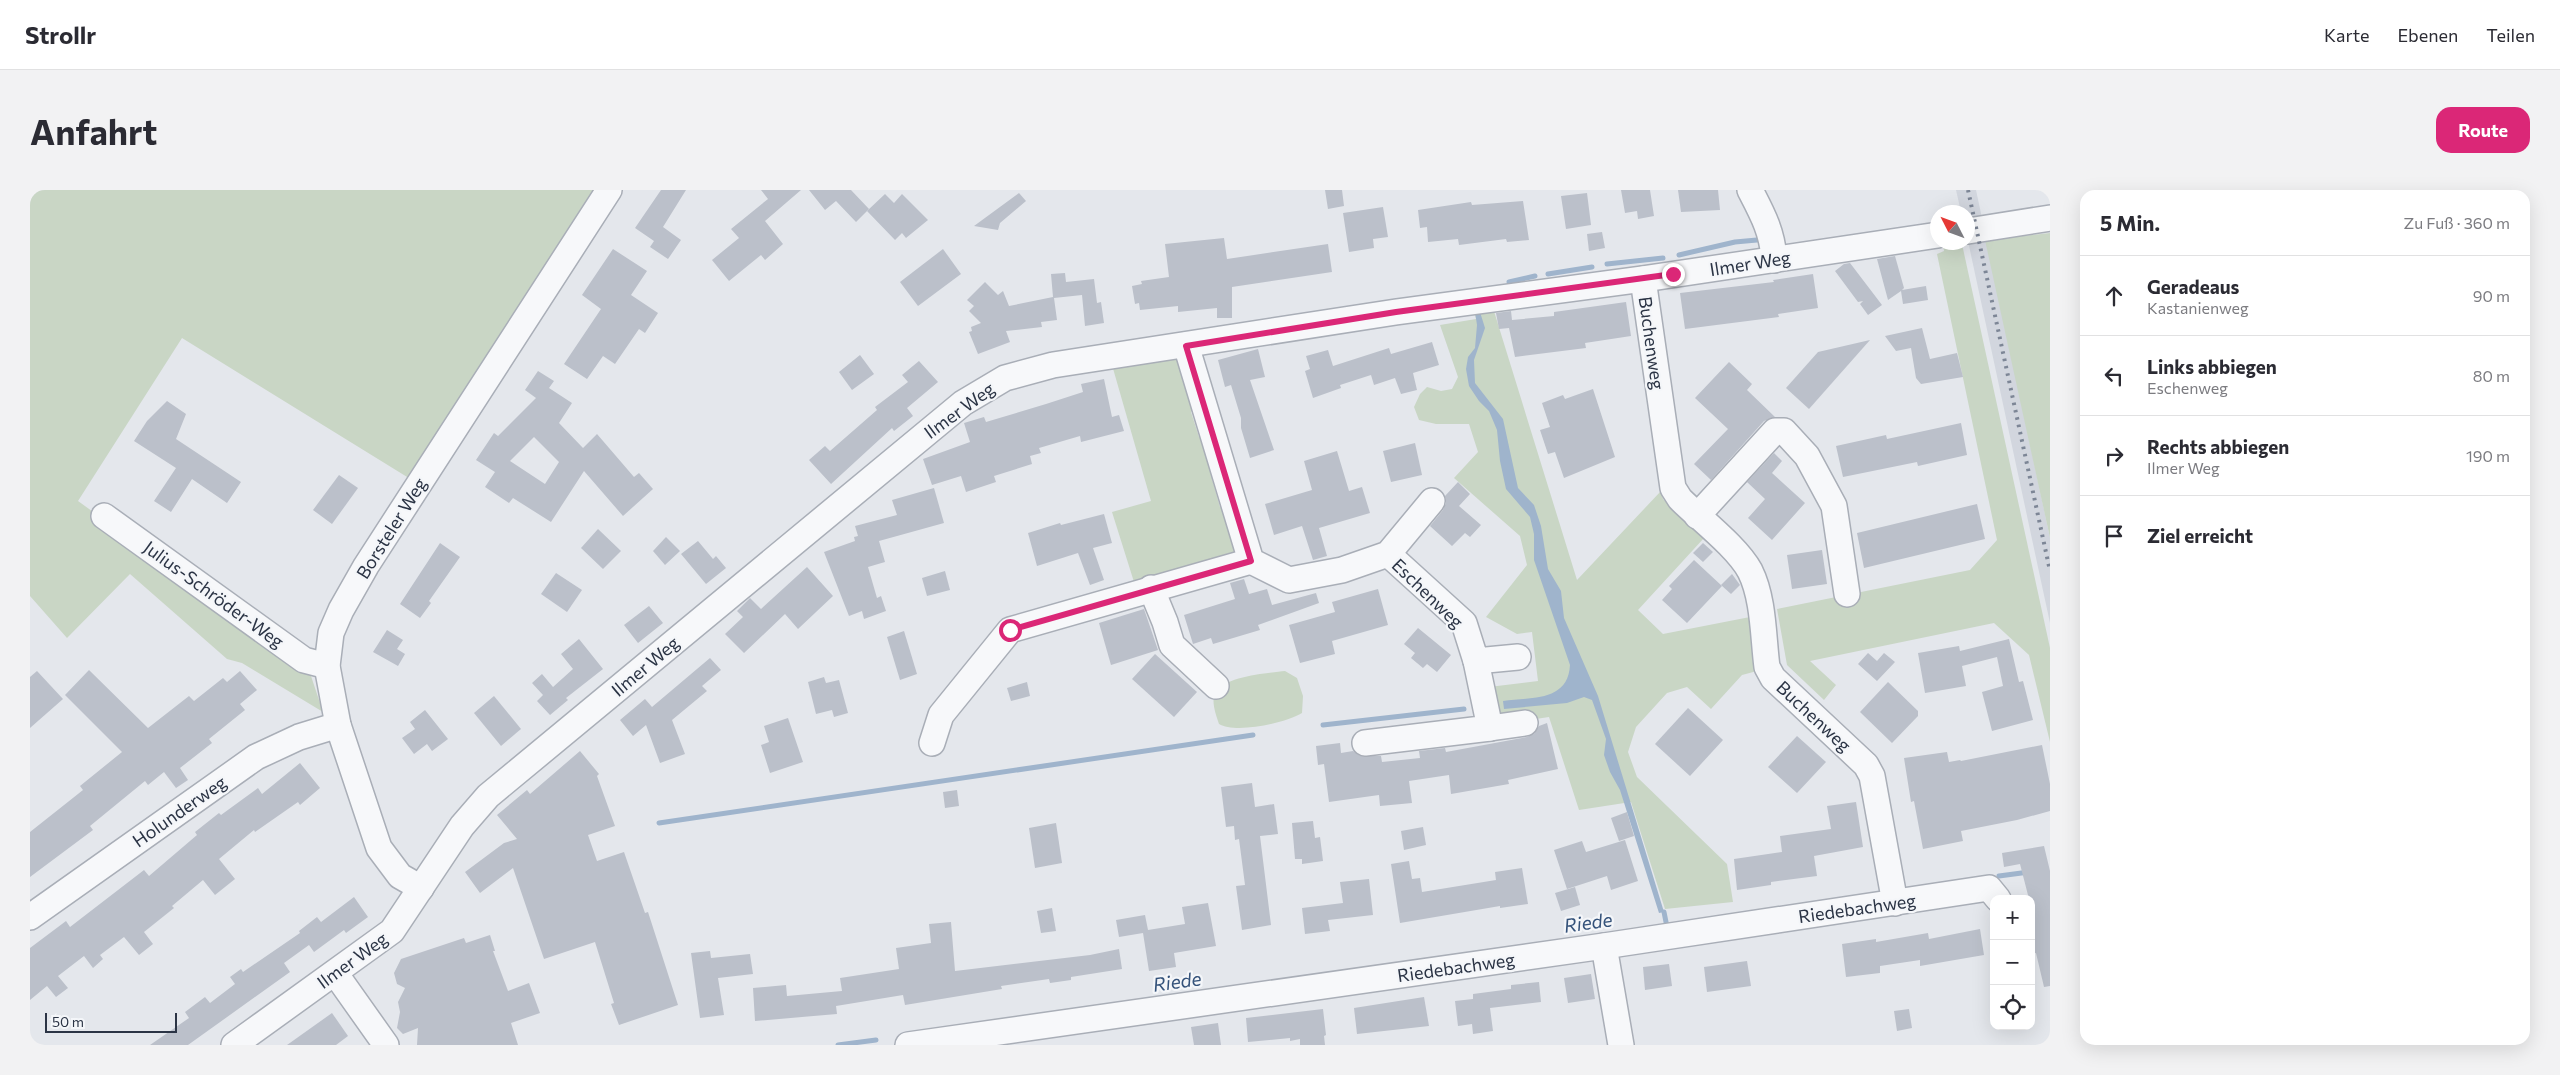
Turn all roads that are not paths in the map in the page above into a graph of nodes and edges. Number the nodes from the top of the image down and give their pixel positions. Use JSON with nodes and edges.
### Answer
{"nodes":[{"id":1,"x":609,"y":190,"type":"edge"},
{"id":2,"x":1750,"y":190,"type":"edge"},
{"id":3,"x":2050,"y":218,"type":"edge"},
{"id":4,"x":1975,"y":230,"type":"edge"},
{"id":5,"x":1930,"y":236,"type":"edge"},
{"id":6,"x":1774,"y":260,"type":"junction"},
{"id":7,"x":1643,"y":279,"type":"junction"},
{"id":8,"x":1186,"y":346,"type":"junction"},
{"id":9,"x":1432,"y":501,"type":"dead end"},
{"id":10,"x":104,"y":516,"type":"dead end"},
{"id":11,"x":1697,"y":516,"type":"junction"},
{"id":12,"x":1388,"y":554,"type":"junction"},
{"id":13,"x":1251,"y":561,"type":"junction"},
{"id":14,"x":1152,"y":588,"type":"junction"},
{"id":15,"x":1847,"y":594,"type":"dead end"},
{"id":16,"x":1518,"y":657,"type":"dead end"},
{"id":17,"x":1476,"y":661,"type":"junction"},
{"id":18,"x":327,"y":666,"type":"junction"},
{"id":19,"x":1216,"y":686,"type":"dead end"},
{"id":20,"x":1525,"y":723,"type":"dead end"},
{"id":21,"x":338,"y":725,"type":"junction"},
{"id":22,"x":1490,"y":728,"type":"junction"},
{"id":23,"x":932,"y":743,"type":"dead end"},
{"id":24,"x":1365,"y":743,"type":"dead end"},
{"id":25,"x":421,"y":888,"type":"junction"},
{"id":26,"x":1995,"y":895,"type":"edge"},
{"id":27,"x":1895,"y":903,"type":"junction"},
{"id":28,"x":30,"y":917,"type":"edge"},
{"id":29,"x":1604,"y":946,"type":"junction"},
{"id":30,"x":335,"y":973,"type":"junction"},
{"id":31,"x":234,"y":1045,"type":"edge"},
{"id":32,"x":386,"y":1045,"type":"edge"},
{"id":33,"x":908,"y":1045,"type":"edge"},
{"id":34,"x":1621,"y":1045,"type":"edge"}],
"edges":[{"from":1,"to":18,"type":"street","name":"Borsteler Weg"},
{"from":2,"to":6,"type":"street"},
{"from":3,"to":4,"type":"street"},
{"from":5,"to":6,"type":"street","name":"Ilmer Weg"},
{"from":6,"to":7,"type":"street","name":"Ilmer Weg"},
{"from":7,"to":8,"type":"street","name":"Ilmer Weg"},
{"from":7,"to":11,"type":"street","name":"Buchenweg"},
{"from":8,"to":13,"type":"street"},
{"from":8,"to":25,"type":"street","name":"Ilmer Weg"},
{"from":9,"to":12,"type":"street","name":"Eschenweg"},
{"from":10,"to":18,"type":"street","name":"Julius-Schröder-Weg"},
{"from":11,"to":15,"type":"street"},
{"from":11,"to":27,"type":"street","name":"Buchenweg"},
{"from":12,"to":13,"type":"street","name":"Eschenweg"},
{"from":12,"to":17,"type":"street","name":"Eschenweg"},
{"from":13,"to":14,"type":"street"},
{"from":14,"to":19,"type":"street"},
{"from":14,"to":23,"type":"street"},
{"from":16,"to":17,"type":"street"},
{"from":17,"to":22,"type":"street","name":"Eschenweg"},
{"from":18,"to":21,"type":"street","name":"Borsteler Weg"},
{"from":20,"to":22,"type":"street"},
{"from":21,"to":25,"type":"street","name":"Borsteler Weg"},
{"from":21,"to":28,"type":"street","name":"Holunderweg"},
{"from":22,"to":24,"type":"street"},
{"from":25,"to":30,"type":"street","name":"Ilmer Weg"},
{"from":26,"to":27,"type":"street","name":"Riedebachweg"},
{"from":27,"to":29,"type":"street","name":"Riedebachweg"},
{"from":29,"to":33,"type":"street","name":"Riedebachweg"},
{"from":29,"to":34,"type":"street"},
{"from":30,"to":31,"type":"street","name":"Ilmer Weg"},
{"from":30,"to":32,"type":"street"}]}
